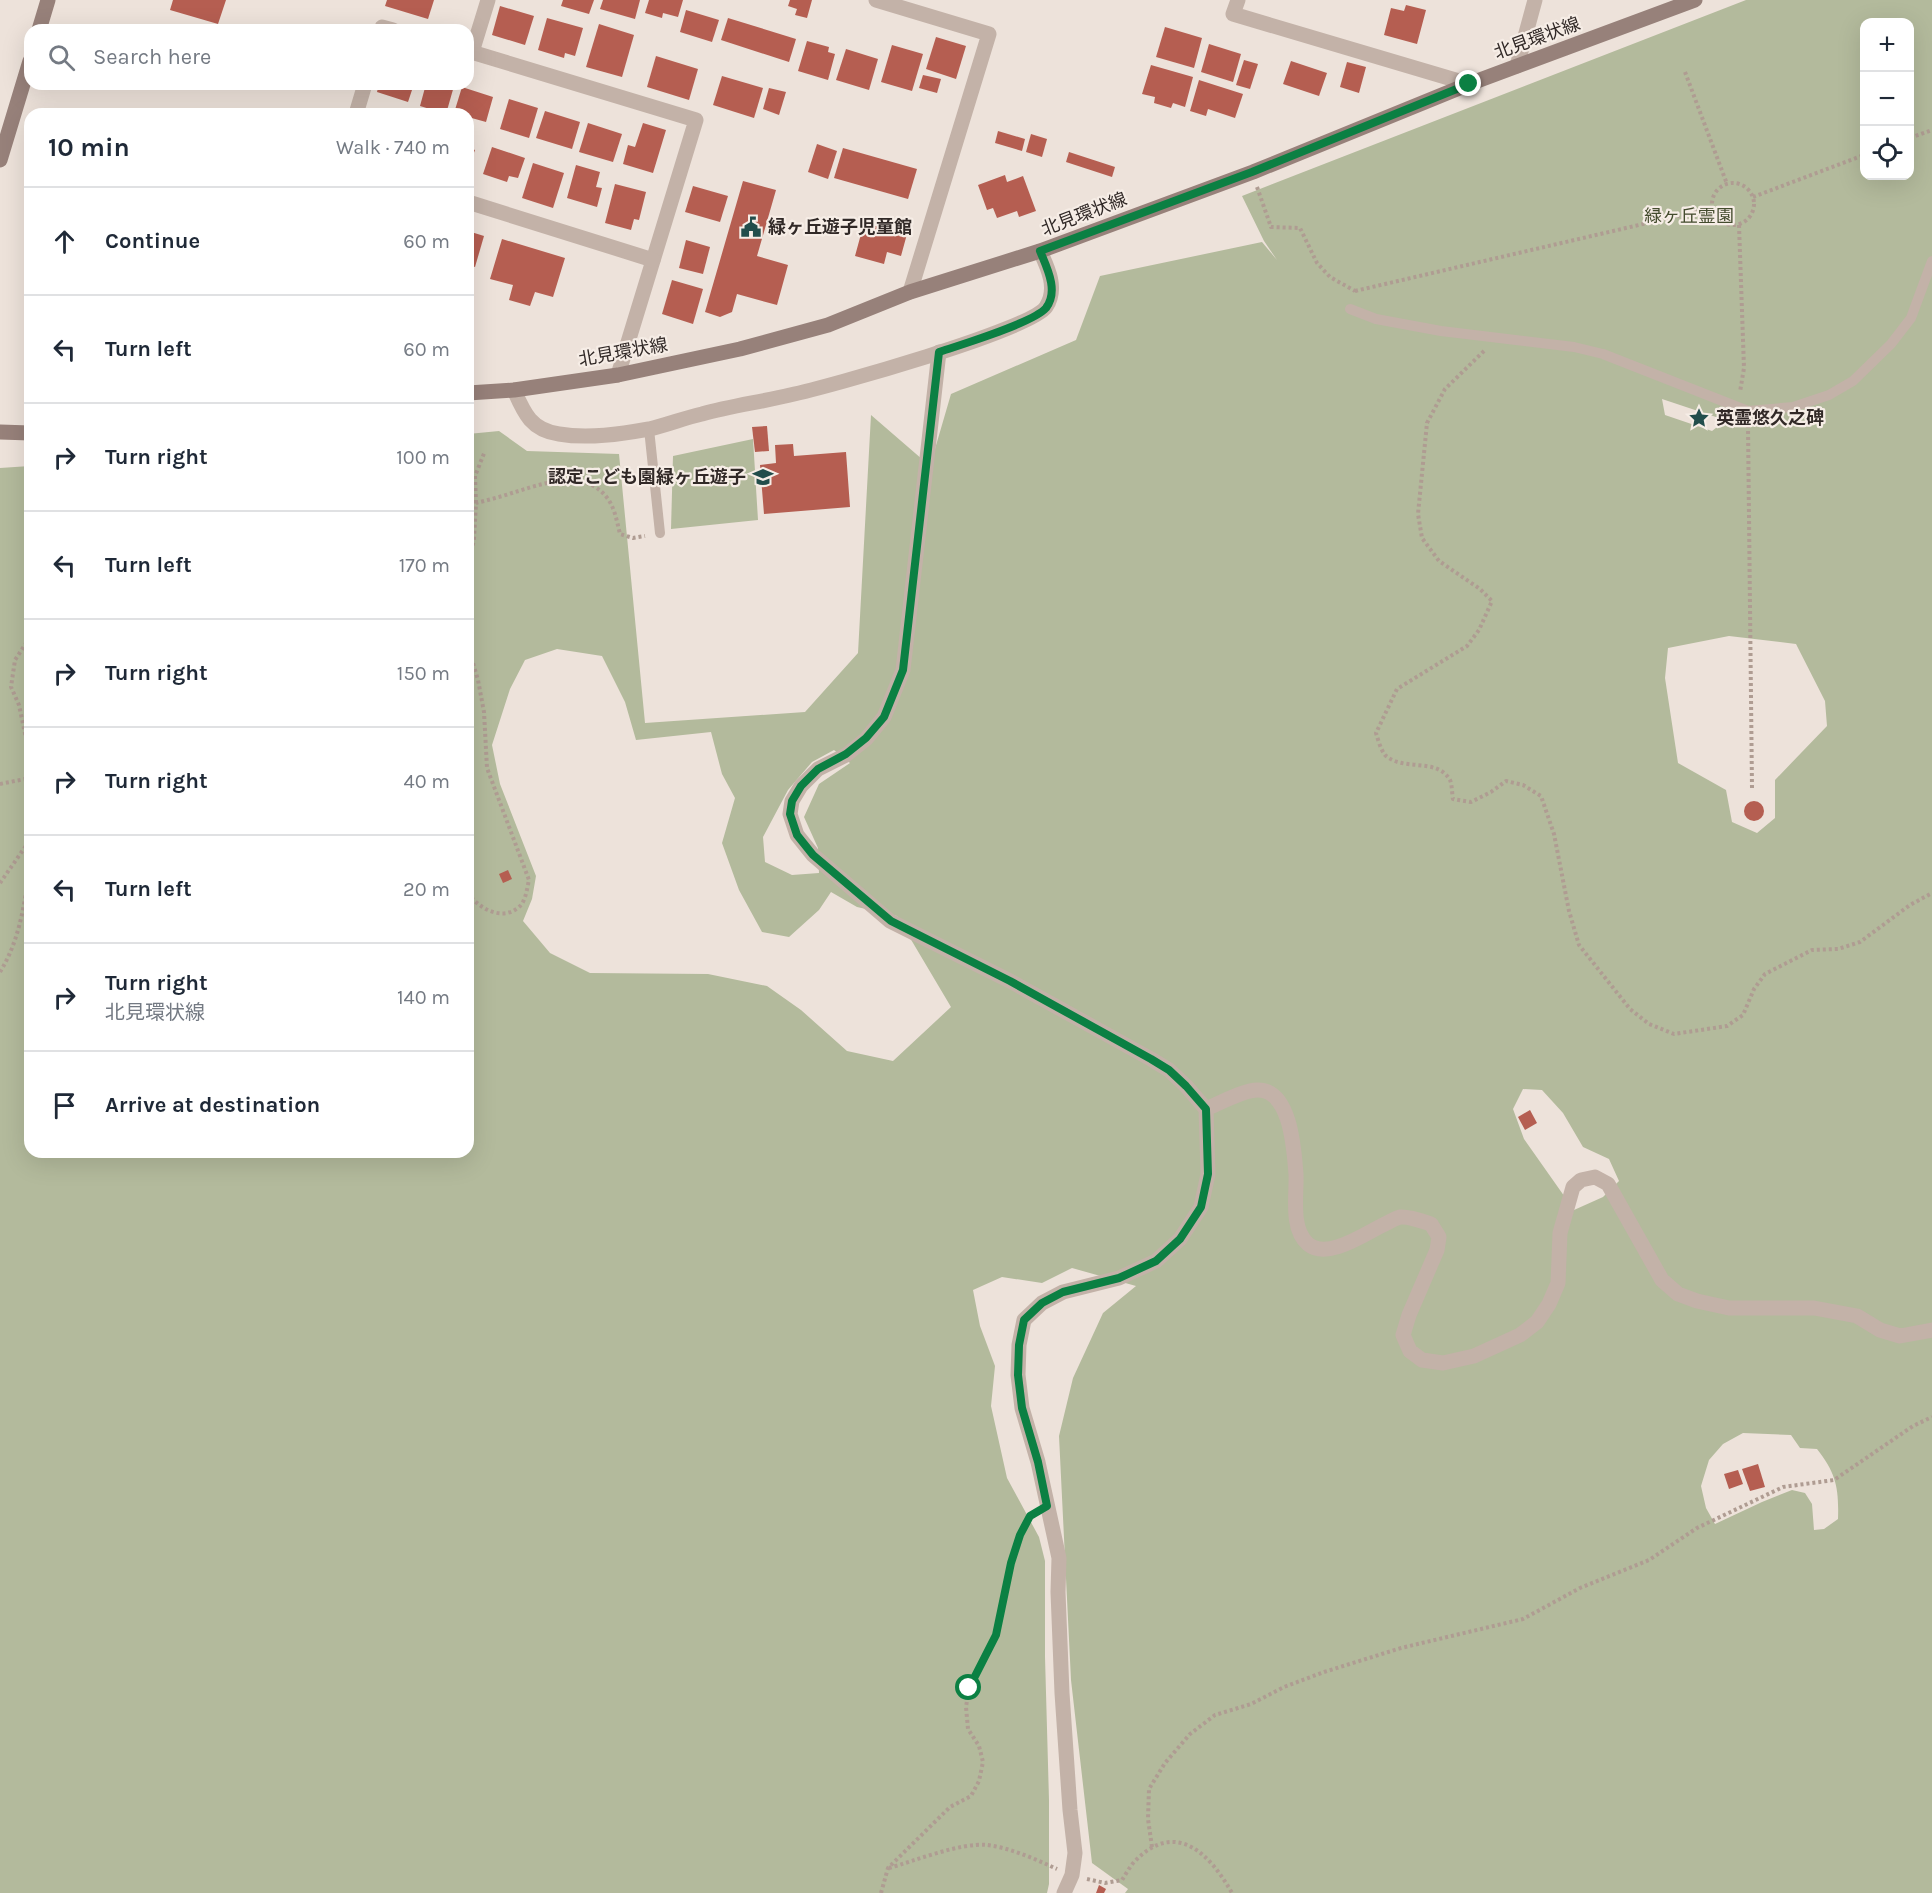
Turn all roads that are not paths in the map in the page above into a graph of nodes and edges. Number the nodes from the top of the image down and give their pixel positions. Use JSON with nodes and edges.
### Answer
{"nodes":[{"id":1,"x":48,"y":0,"type":"edge"},
{"id":2,"x":488,"y":0,"type":"edge"},
{"id":3,"x":876,"y":0,"type":"edge"},
{"id":4,"x":1238,"y":0,"type":"edge"},
{"id":5,"x":1535,"y":0,"type":"edge"},
{"id":6,"x":1695,"y":0,"type":"edge"},
{"id":7,"x":41,"y":24,"type":"edge"},
{"id":8,"x":474,"y":40,"type":"edge"},
{"id":9,"x":474,"y":53,"type":"edge"},
{"id":10,"x":1517,"y":66,"type":"junction"},
{"id":11,"x":24,"y":81,"type":"edge"},
{"id":12,"x":1469,"y":84,"type":"junction"},
{"id":13,"x":363,"y":90,"type":"edge"},
{"id":14,"x":358,"y":108,"type":"edge"},
{"id":15,"x":0,"y":160,"type":"edge"},
{"id":16,"x":474,"y":204,"type":"edge"},
{"id":17,"x":1040,"y":251,"type":"junction"},
{"id":18,"x":653,"y":260,"type":"junction"},
{"id":19,"x":1932,"y":261,"type":"edge"},
{"id":20,"x":910,"y":292,"type":"junction"},
{"id":21,"x":1350,"y":309,"type":"road end"},
{"id":22,"x":939,"y":352,"type":"junction"},
{"id":23,"x":618,"y":375,"type":"junction"},
{"id":24,"x":514,"y":390,"type":"junction"},
{"id":25,"x":474,"y":393,"type":"edge"},
{"id":26,"x":650,"y":429,"type":"junction"},
{"id":27,"x":0,"y":432,"type":"edge"},
{"id":28,"x":24,"y":433,"type":"edge"},
{"id":29,"x":660,"y":533,"type":"road end"},
{"id":30,"x":1206,"y":1109,"type":"junction"},
{"id":31,"x":1932,"y":1330,"type":"edge"},
{"id":32,"x":1064,"y":1893,"type":"edge"}],
"edges":[{"from":1,"to":7,"type":"main road"},
{"from":2,"to":8,"type":"street"},
{"from":3,"to":20,"type":"street"},
{"from":4,"to":12,"type":"street"},
{"from":5,"to":10,"type":"street"},
{"from":6,"to":10,"type":"main road","name":"北見環状線"},
{"from":9,"to":18,"type":"street"},
{"from":10,"to":12,"type":"main road","name":"北見環状線"},
{"from":11,"to":15,"type":"main road"},
{"from":12,"to":17,"type":"main road","name":"北見環状線"},
{"from":13,"to":14,"type":"street"},
{"from":16,"to":18,"type":"street"},
{"from":17,"to":20,"type":"main road","name":"北見環状線"},
{"from":17,"to":22,"type":"street"},
{"from":18,"to":23,"type":"street"},
{"from":19,"to":21,"type":"lane"},
{"from":20,"to":23,"type":"main road","name":"北見環状線"},
{"from":22,"to":26,"type":"street"},
{"from":22,"to":30,"type":"street"},
{"from":23,"to":24,"type":"main road","name":"北見環状線"},
{"from":24,"to":25,"type":"main road","name":"北見環状線"},
{"from":24,"to":26,"type":"street"},
{"from":26,"to":29,"type":"lane"},
{"from":27,"to":28,"type":"main road"},
{"from":30,"to":31,"type":"street"},
{"from":30,"to":32,"type":"street"}]}
